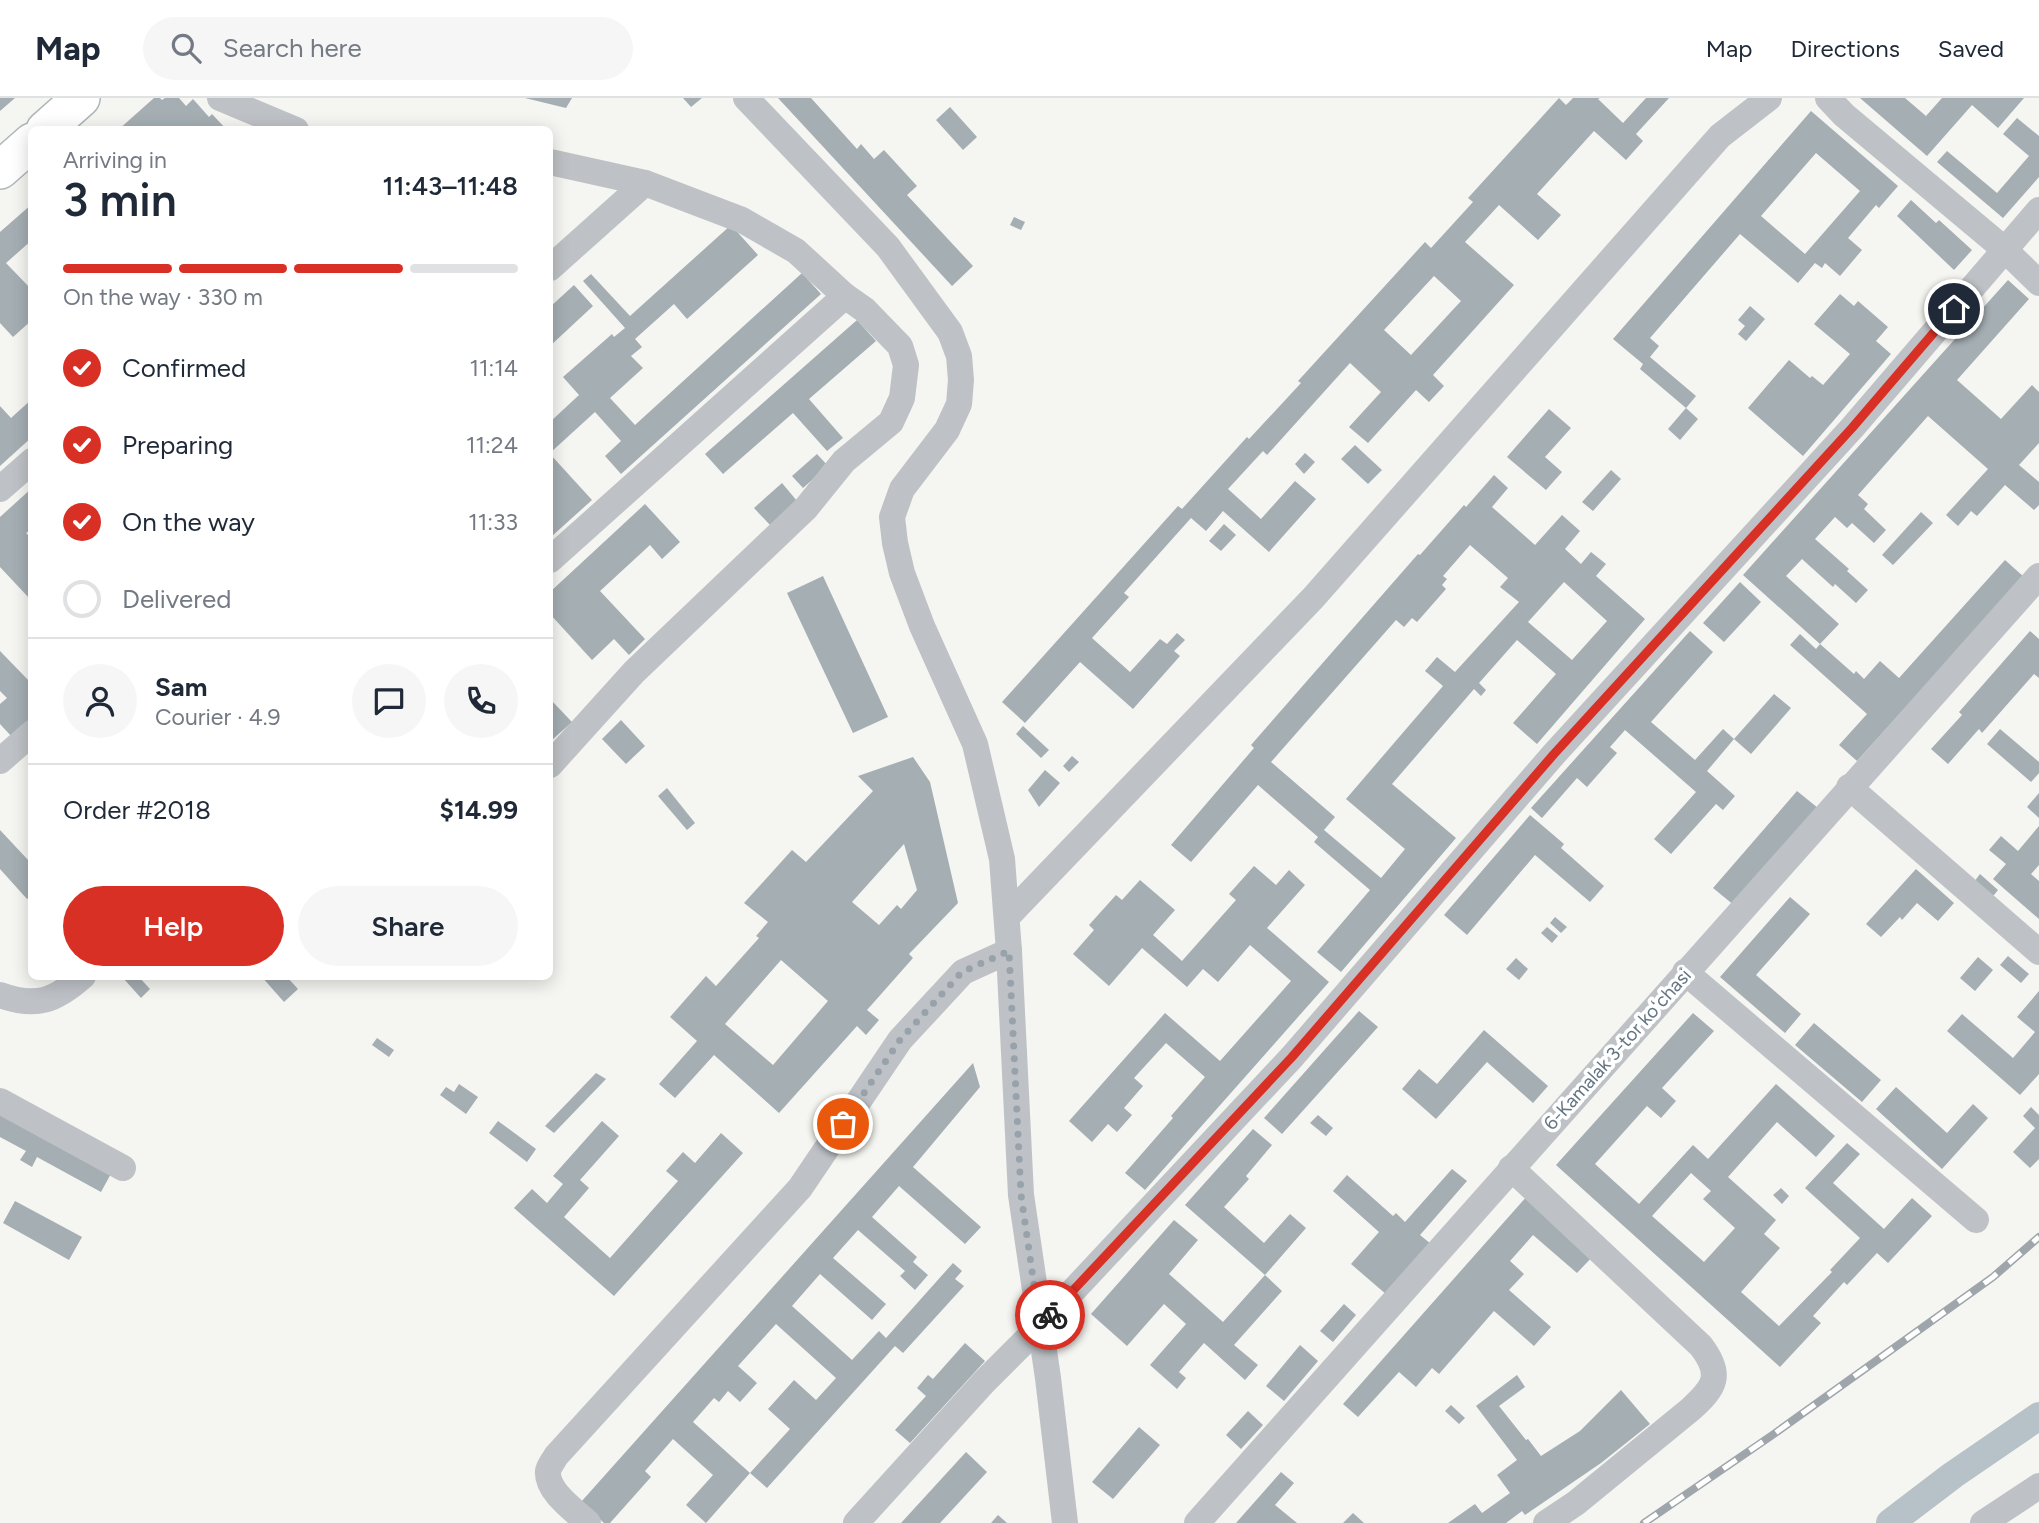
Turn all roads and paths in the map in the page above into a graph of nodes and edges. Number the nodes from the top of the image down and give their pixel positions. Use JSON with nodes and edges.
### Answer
{"nodes":[{"id":1,"x":81,"y":98,"type":"edge"},
{"id":2,"x":220,"y":98,"type":"edge"},
{"id":3,"x":746,"y":98,"type":"edge"},
{"id":4,"x":1769,"y":98,"type":"edge"},
{"id":5,"x":1828,"y":98,"type":"edge"},
{"id":6,"x":50,"y":126,"type":"edge"},
{"id":7,"x":286,"y":126,"type":"edge"},
{"id":8,"x":28,"y":146,"type":"edge"},
{"id":9,"x":553,"y":163,"type":"edge"},
{"id":10,"x":0,"y":170,"type":"edge"},
{"id":11,"x":645,"y":183,"type":"junction"},
{"id":12,"x":2039,"y":210,"type":"edge"},
{"id":13,"x":2004,"y":249,"type":"junction"},
{"id":14,"x":553,"y":265,"type":"edge"},
{"id":15,"x":2039,"y":283,"type":"edge"},
{"id":16,"x":845,"y":296,"type":"junction"},
{"id":17,"x":28,"y":464,"type":"edge"},
{"id":18,"x":0,"y":489,"type":"edge"},
{"id":19,"x":553,"y":557,"type":"edge"},
{"id":20,"x":2033,"y":592,"type":"edge"},
{"id":21,"x":28,"y":736,"type":"edge"},
{"id":22,"x":0,"y":761,"type":"edge"},
{"id":23,"x":553,"y":762,"type":"edge"},
{"id":24,"x":1849,"y":787,"type":"junction"},
{"id":25,"x":1007,"y":917,"type":"junction"},
{"id":26,"x":1009,"y":951,"type":"junction"},
{"id":27,"x":2039,"y":952,"type":"edge"},
{"id":28,"x":1685,"y":972,"type":"junction"},
{"id":29,"x":77,"y":980,"type":"edge"},
{"id":30,"x":0,"y":995,"type":"edge"},
{"id":31,"x":0,"y":1101,"type":"edge"},
{"id":32,"x":123,"y":1168,"type":"dead end"},
{"id":33,"x":1511,"y":1168,"type":"junction"},
{"id":34,"x":1976,"y":1220,"type":"dead end"},
{"id":35,"x":1040,"y":1326,"type":"junction"},
{"id":36,"x":2039,"y":1486,"type":"edge"},
{"id":37,"x":588,"y":1523,"type":"edge"},
{"id":38,"x":856,"y":1523,"type":"edge"},
{"id":39,"x":1065,"y":1523,"type":"edge"},
{"id":40,"x":1197,"y":1523,"type":"edge"},
{"id":41,"x":1546,"y":1523,"type":"edge"},
{"id":42,"x":1983,"y":1523,"type":"edge"}],
"edges":[{"from":1,"to":6,"type":"street"},
{"from":2,"to":7,"type":"street"},
{"from":3,"to":25,"type":"street"},
{"from":4,"to":25,"type":"street"},
{"from":5,"to":13,"type":"street"},
{"from":8,"to":10,"type":"street"},
{"from":9,"to":11,"type":"street"},
{"from":11,"to":14,"type":"street"},
{"from":11,"to":16,"type":"street"},
{"from":12,"to":13,"type":"street"},
{"from":13,"to":15,"type":"street"},
{"from":13,"to":35,"type":"street"},
{"from":16,"to":19,"type":"street"},
{"from":16,"to":23,"type":"street"},
{"from":17,"to":18,"type":"street"},
{"from":20,"to":24,"type":"street","name":"6-Kamalak 3-tor koʻchasi"},
{"from":21,"to":22,"type":"street"},
{"from":24,"to":27,"type":"street"},
{"from":24,"to":28,"type":"street","name":"6-Kamalak 3-tor koʻchasi"},
{"from":25,"to":26,"type":"street"},
{"from":26,"to":35,"type":"street"},
{"from":26,"to":37,"type":"street"},
{"from":28,"to":33,"type":"street","name":"6-Kamalak 3-tor koʻchasi"},
{"from":28,"to":34,"type":"street"},
{"from":29,"to":30,"type":"street"},
{"from":31,"to":32,"type":"street"},
{"from":33,"to":40,"type":"street","name":"6-Kamalak 3-tor koʻchasi"},
{"from":33,"to":41,"type":"street"},
{"from":35,"to":38,"type":"street"},
{"from":35,"to":39,"type":"street"},
{"from":36,"to":42,"type":"street"}]}
